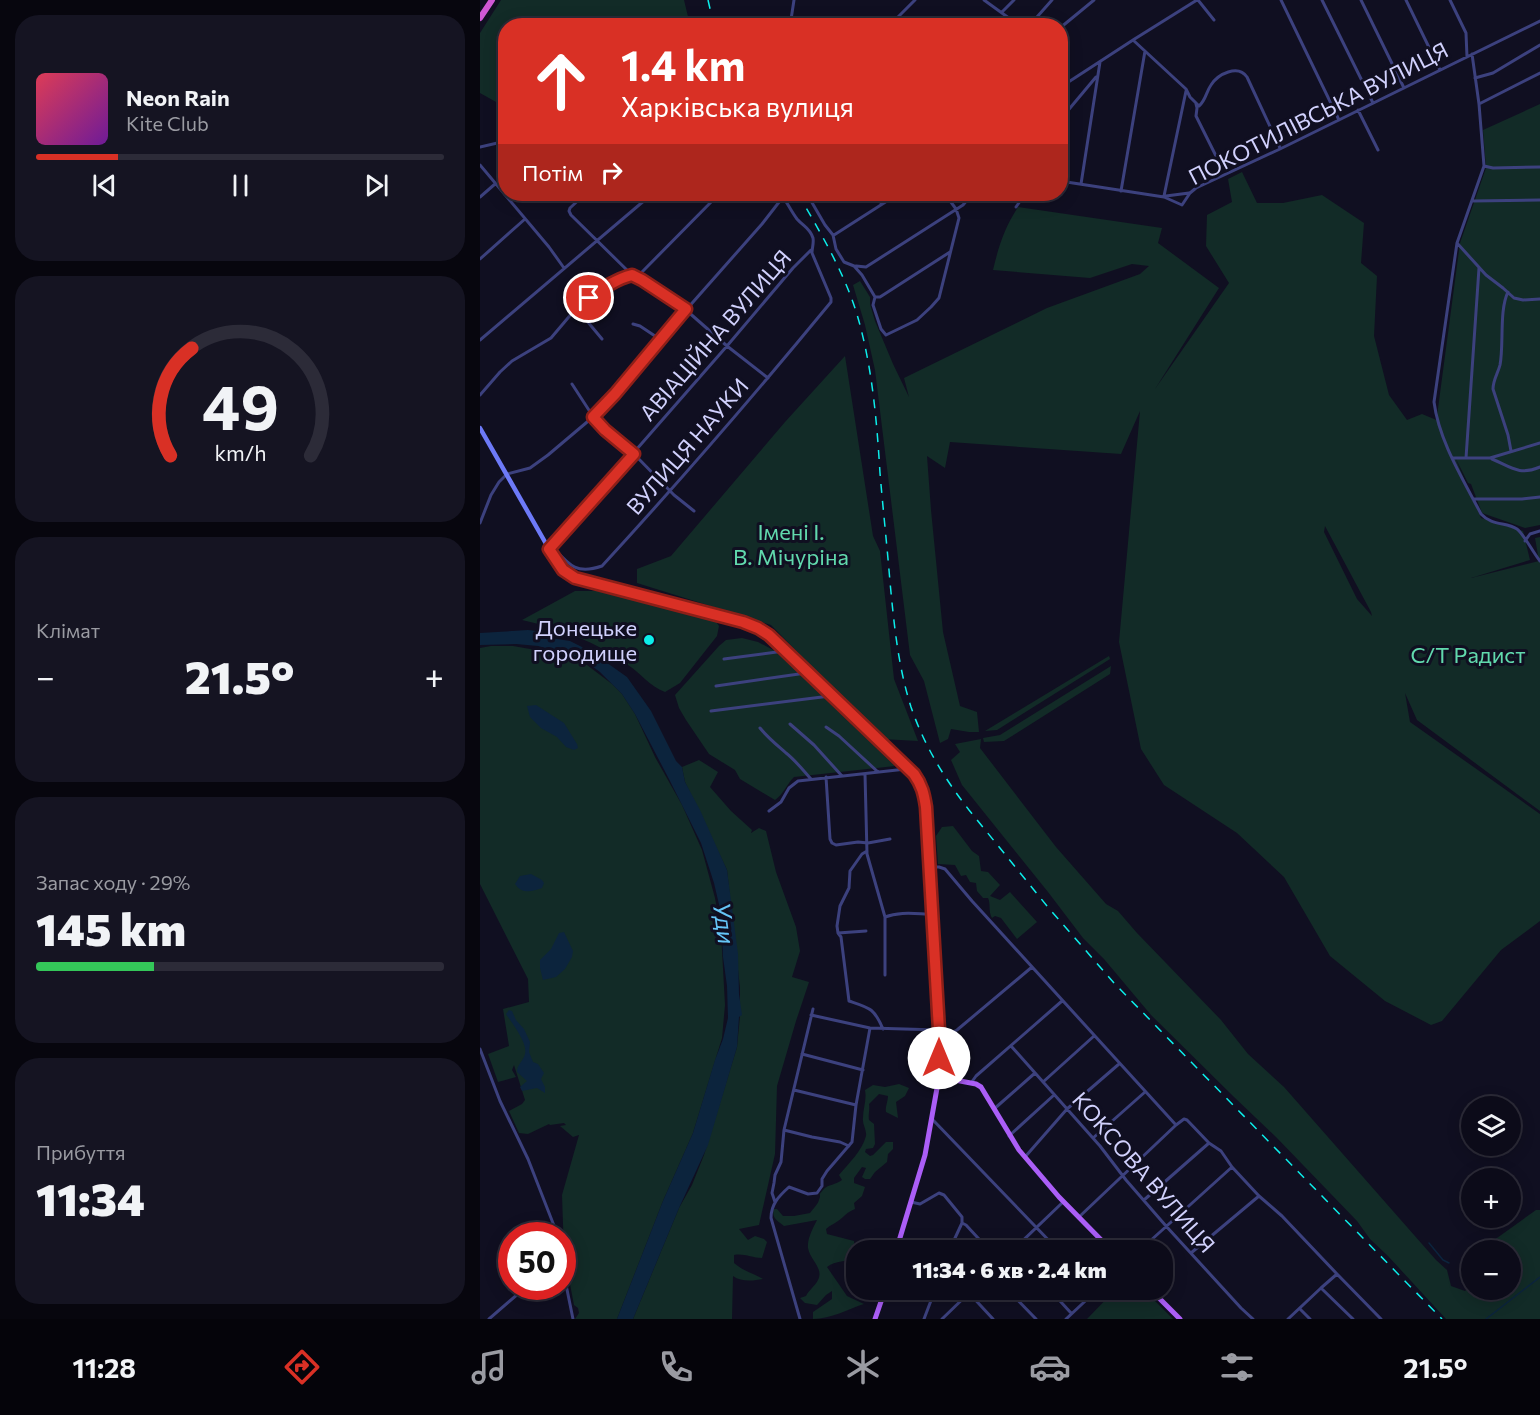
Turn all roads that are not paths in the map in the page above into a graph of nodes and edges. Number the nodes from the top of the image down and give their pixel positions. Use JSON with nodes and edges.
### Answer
{"nodes":[{"id":1,"x":492,"y":0,"type":"edge"},
{"id":2,"x":794,"y":0,"type":"edge"},
{"id":3,"x":915,"y":0,"type":"edge"},
{"id":4,"x":984,"y":0,"type":"edge"},
{"id":5,"x":1014,"y":0,"type":"edge"},
{"id":6,"x":1052,"y":0,"type":"edge"},
{"id":7,"x":1094,"y":0,"type":"edge"},
{"id":8,"x":1198,"y":0,"type":"edge"},
{"id":9,"x":1281,"y":0,"type":"edge"},
{"id":10,"x":1322,"y":0,"type":"edge"},
{"id":11,"x":1361,"y":0,"type":"edge"},
{"id":12,"x":1406,"y":0,"type":"edge"},
{"id":13,"x":1450,"y":0,"type":"edge"},
{"id":14,"x":1002,"y":12,"type":"junction"},
{"id":15,"x":480,"y":18,"type":"edge"},
{"id":16,"x":791,"y":18,"type":"edge"},
{"id":17,"x":897,"y":18,"type":"edge"},
{"id":18,"x":1010,"y":18,"type":"edge"},
{"id":19,"x":1036,"y":18,"type":"edge"},
{"id":20,"x":1214,"y":20,"type":"dead end"},
{"id":21,"x":1068,"y":21,"type":"edge"},
{"id":22,"x":1540,"y":21,"type":"edge"},
{"id":23,"x":1133,"y":39,"type":"junction"},
{"id":24,"x":1540,"y":45,"type":"edge"},
{"id":25,"x":1145,"y":51,"type":"junction"},
{"id":26,"x":1472,"y":54,"type":"junction"},
{"id":27,"x":1467,"y":57,"type":"junction"},
{"id":28,"x":1100,"y":62,"type":"junction"},
{"id":29,"x":1440,"y":70,"type":"junction"},
{"id":30,"x":1540,"y":73,"type":"edge"},
{"id":31,"x":1097,"y":77,"type":"junction"},
{"id":32,"x":1475,"y":78,"type":"junction"},
{"id":33,"x":1068,"y":82,"type":"edge"},
{"id":34,"x":1404,"y":88,"type":"junction"},
{"id":35,"x":1186,"y":89,"type":"junction"},
{"id":36,"x":1373,"y":103,"type":"junction"},
{"id":37,"x":1479,"y":104,"type":"junction"},
{"id":38,"x":1198,"y":105,"type":"junction"},
{"id":39,"x":1358,"y":110,"type":"junction"},
{"id":40,"x":1068,"y":111,"type":"edge"},
{"id":41,"x":1339,"y":120,"type":"junction"},
{"id":42,"x":498,"y":143,"type":"edge"},
{"id":43,"x":480,"y":147,"type":"edge"},
{"id":44,"x":1281,"y":149,"type":"junction"},
{"id":45,"x":1378,"y":150,"type":"dead end"},
{"id":46,"x":1218,"y":160,"type":"dead end"},
{"id":47,"x":480,"y":165,"type":"edge"},
{"id":48,"x":1484,"y":166,"type":"junction"},
{"id":49,"x":1540,"y":167,"type":"edge"},
{"id":50,"x":1068,"y":182,"type":"edge"},
{"id":51,"x":495,"y":184,"type":"junction"},
{"id":52,"x":1081,"y":184,"type":"junction"},
{"id":53,"x":498,"y":188,"type":"edge"},
{"id":54,"x":1121,"y":191,"type":"junction"},
{"id":55,"x":1190,"y":192,"type":"junction"},
{"id":56,"x":480,"y":197,"type":"edge"},
{"id":57,"x":1164,"y":197,"type":"junction"},
{"id":58,"x":1540,"y":200,"type":"edge"},
{"id":59,"x":510,"y":201,"type":"edge"},
{"id":60,"x":578,"y":201,"type":"edge"},
{"id":61,"x":644,"y":201,"type":"edge"},
{"id":62,"x":712,"y":201,"type":"edge"},
{"id":63,"x":778,"y":201,"type":"edge"},
{"id":64,"x":786,"y":201,"type":"edge"},
{"id":65,"x":811,"y":201,"type":"edge"},
{"id":66,"x":880,"y":201,"type":"edge"},
{"id":67,"x":887,"y":201,"type":"edge"},
{"id":68,"x":950,"y":201,"type":"edge"},
{"id":69,"x":966,"y":201,"type":"edge"},
{"id":70,"x":1020,"y":201,"type":"edge"},
{"id":71,"x":1472,"y":201,"type":"junction"},
{"id":72,"x":882,"y":204,"type":"junction"},
{"id":73,"x":1016,"y":207,"type":"dead end"},
{"id":74,"x":956,"y":209,"type":"junction"},
{"id":75,"x":525,"y":219,"type":"junction"},
{"id":76,"x":833,"y":235,"type":"junction"},
{"id":77,"x":597,"y":241,"type":"junction"},
{"id":78,"x":1457,"y":243,"type":"junction"},
{"id":79,"x":811,"y":250,"type":"junction"},
{"id":80,"x":951,"y":251,"type":"junction"},
{"id":81,"x":480,"y":259,"type":"edge"},
{"id":82,"x":854,"y":266,"type":"junction"},
{"id":83,"x":564,"y":268,"type":"junction"},
{"id":84,"x":1479,"y":268,"type":"junction"},
{"id":85,"x":632,"y":275,"type":"junction"},
{"id":86,"x":1508,"y":292,"type":"junction"},
{"id":87,"x":875,"y":297,"type":"junction"},
{"id":88,"x":1540,"y":299,"type":"edge"},
{"id":89,"x":686,"y":309,"type":"junction"},
{"id":90,"x":573,"y":312,"type":"junction"},
{"id":91,"x":633,"y":324,"type":"dead end"},
{"id":92,"x":602,"y":339,"type":"dead end"},
{"id":93,"x":480,"y":340,"type":"edge"},
{"id":94,"x":661,"y":340,"type":"junction"},
{"id":95,"x":727,"y":346,"type":"junction"},
{"id":96,"x":768,"y":378,"type":"junction"},
{"id":97,"x":572,"y":384,"type":"dead end"},
{"id":98,"x":480,"y":395,"type":"edge"},
{"id":99,"x":593,"y":417,"type":"junction"},
{"id":100,"x":480,"y":428,"type":"edge"},
{"id":101,"x":1540,"y":443,"type":"edge"},
{"id":102,"x":1511,"y":451,"type":"junction"},
{"id":103,"x":634,"y":454,"type":"junction"},
{"id":104,"x":1453,"y":458,"type":"junction"},
{"id":105,"x":1466,"y":458,"type":"junction"},
{"id":106,"x":1490,"y":458,"type":"junction"},
{"id":107,"x":1540,"y":467,"type":"edge"},
{"id":108,"x":507,"y":474,"type":"junction"},
{"id":109,"x":670,"y":491,"type":"junction"},
{"id":110,"x":1540,"y":497,"type":"edge"},
{"id":111,"x":1473,"y":498,"type":"junction"},
{"id":112,"x":694,"y":511,"type":"dead end"},
{"id":113,"x":480,"y":523,"type":"edge"},
{"id":114,"x":1540,"y":531,"type":"edge"},
{"id":115,"x":1525,"y":540,"type":"junction"},
{"id":116,"x":550,"y":547,"type":"junction"},
{"id":117,"x":1540,"y":561,"type":"edge"},
{"id":118,"x":785,"y":650,"type":"junction"},
{"id":119,"x":724,"y":659,"type":"dead end"},
{"id":120,"x":808,"y":672,"type":"junction"},
{"id":121,"x":716,"y":686,"type":"dead end"},
{"id":122,"x":832,"y":696,"type":"junction"},
{"id":123,"x":711,"y":711,"type":"dead end"},
{"id":124,"x":790,"y":724,"type":"dead end"},
{"id":125,"x":826,"y":727,"type":"dead end"},
{"id":126,"x":760,"y":728,"type":"dead end"},
{"id":127,"x":907,"y":769,"type":"junction"},
{"id":128,"x":878,"y":772,"type":"junction"},
{"id":129,"x":865,"y":774,"type":"junction"},
{"id":130,"x":842,"y":776,"type":"junction"},
{"id":131,"x":826,"y":777,"type":"junction"},
{"id":132,"x":811,"y":779,"type":"junction"},
{"id":133,"x":769,"y":811,"type":"dead end"},
{"id":134,"x":890,"y":839,"type":"dead end"},
{"id":135,"x":868,"y":843,"type":"junction"},
{"id":136,"x":867,"y":851,"type":"junction"},
{"id":137,"x":930,"y":867,"type":"junction"},
{"id":138,"x":933,"y":914,"type":"junction"},
{"id":139,"x":885,"y":917,"type":"junction"},
{"id":140,"x":866,"y":931,"type":"dead end"},
{"id":141,"x":838,"y":933,"type":"junction"},
{"id":142,"x":1032,"y":968,"type":"junction"},
{"id":143,"x":885,"y":975,"type":"dead end"},
{"id":144,"x":1062,"y":1001,"type":"junction"},
{"id":145,"x":813,"y":1009,"type":"dead end"},
{"id":146,"x":811,"y":1015,"type":"junction"},
{"id":147,"x":870,"y":1028,"type":"junction"},
{"id":148,"x":883,"y":1029,"type":"junction"},
{"id":149,"x":939,"y":1030,"type":"junction"},
{"id":150,"x":1094,"y":1036,"type":"junction"},
{"id":151,"x":940,"y":1038,"type":"junction"},
{"id":152,"x":1011,"y":1046,"type":"junction"},
{"id":153,"x":480,"y":1049,"type":"edge"},
{"id":154,"x":802,"y":1054,"type":"junction"},
{"id":155,"x":1119,"y":1064,"type":"junction"},
{"id":156,"x":863,"y":1070,"type":"junction"},
{"id":157,"x":1035,"y":1073,"type":"junction"},
{"id":158,"x":939,"y":1077,"type":"junction"},
{"id":159,"x":1043,"y":1082,"type":"junction"},
{"id":160,"x":971,"y":1083,"type":"junction"},
{"id":161,"x":794,"y":1090,"type":"junction"},
{"id":162,"x":1145,"y":1092,"type":"junction"},
{"id":163,"x":1054,"y":1095,"type":"junction"},
{"id":164,"x":856,"y":1105,"type":"junction"},
{"id":165,"x":994,"y":1109,"type":"junction"},
{"id":166,"x":1067,"y":1109,"type":"junction"},
{"id":167,"x":932,"y":1119,"type":"junction"},
{"id":168,"x":1176,"y":1125,"type":"junction"},
{"id":169,"x":784,"y":1130,"type":"junction"},
{"id":170,"x":1009,"y":1136,"type":"junction"},
{"id":171,"x":1093,"y":1138,"type":"junction"},
{"id":172,"x":1209,"y":1143,"type":"junction"},
{"id":173,"x":849,"y":1146,"type":"junction"},
{"id":174,"x":1025,"y":1157,"type":"junction"},
{"id":175,"x":1232,"y":1167,"type":"junction"},
{"id":176,"x":1123,"y":1176,"type":"junction"},
{"id":177,"x":1259,"y":1196,"type":"junction"},
{"id":178,"x":1144,"y":1200,"type":"junction"},
{"id":179,"x":775,"y":1202,"type":"junction"},
{"id":180,"x":911,"y":1202,"type":"junction"},
{"id":181,"x":1063,"y":1202,"type":"junction"},
{"id":182,"x":1079,"y":1218,"type":"junction"},
{"id":183,"x":553,"y":1222,"type":"edge"},
{"id":184,"x":962,"y":1223,"type":"junction"},
{"id":185,"x":1166,"y":1226,"type":"junction"},
{"id":186,"x":1037,"y":1227,"type":"junction"},
{"id":187,"x":899,"y":1240,"type":"edge"},
{"id":188,"x":954,"y":1240,"type":"edge"},
{"id":189,"x":980,"y":1240,"type":"edge"},
{"id":190,"x":1024,"y":1240,"type":"edge"},
{"id":191,"x":1049,"y":1240,"type":"edge"},
{"id":192,"x":1101,"y":1240,"type":"edge"},
{"id":193,"x":1151,"y":1240,"type":"edge"},
{"id":194,"x":1191,"y":1253,"type":"junction"},
{"id":195,"x":1337,"y":1274,"type":"junction"},
{"id":196,"x":1322,"y":1288,"type":"junction"},
{"id":197,"x":511,"y":1300,"type":"edge"},
{"id":198,"x":569,"y":1300,"type":"edge"},
{"id":199,"x":882,"y":1300,"type":"edge"},
{"id":200,"x":931,"y":1300,"type":"edge"},
{"id":201,"x":961,"y":1300,"type":"edge"},
{"id":202,"x":977,"y":1300,"type":"edge"},
{"id":203,"x":1018,"y":1300,"type":"edge"},
{"id":204,"x":1060,"y":1300,"type":"edge"},
{"id":205,"x":1086,"y":1300,"type":"edge"},
{"id":206,"x":1161,"y":1300,"type":"edge"},
{"id":207,"x":1300,"y":1309,"type":"junction"},
{"id":208,"x":1072,"y":1313,"type":"junction"},
{"id":209,"x":489,"y":1319,"type":"edge"},
{"id":210,"x":573,"y":1319,"type":"edge"},
{"id":211,"x":800,"y":1319,"type":"edge"},
{"id":212,"x":875,"y":1319,"type":"edge"},
{"id":213,"x":924,"y":1319,"type":"edge"},
{"id":214,"x":942,"y":1319,"type":"edge"},
{"id":215,"x":993,"y":1319,"type":"edge"},
{"id":216,"x":1036,"y":1319,"type":"edge"},
{"id":217,"x":1066,"y":1319,"type":"edge"},
{"id":218,"x":1180,"y":1319,"type":"edge"},
{"id":219,"x":1253,"y":1319,"type":"edge"},
{"id":220,"x":1288,"y":1319,"type":"edge"},
{"id":221,"x":1310,"y":1319,"type":"edge"},
{"id":222,"x":1353,"y":1319,"type":"edge"},
{"id":223,"x":1381,"y":1319,"type":"edge"}],
"edges":[{"from":1,"to":15,"type":"highway"},
{"from":2,"to":16,"type":"street"},
{"from":3,"to":17,"type":"street"},
{"from":4,"to":14,"type":"street"},
{"from":5,"to":14,"type":"street"},
{"from":6,"to":19,"type":"street"},
{"from":7,"to":21,"type":"street"},
{"from":8,"to":20,"type":"street"},
{"from":8,"to":23,"type":"street"},
{"from":9,"to":41,"type":"street"},
{"from":10,"to":36,"type":"street"},
{"from":11,"to":34,"type":"street"},
{"from":12,"to":29,"type":"street"},
{"from":13,"to":27,"type":"street"},
{"from":14,"to":18,"type":"street"},
{"from":22,"to":26,"type":"street","name":"ПОКОТИЛІВСЬКА ВУЛИЦЯ"},
{"from":23,"to":25,"type":"street"},
{"from":23,"to":28,"type":"street"},
{"from":24,"to":32,"type":"street"},
{"from":25,"to":35,"type":"street"},
{"from":25,"to":54,"type":"street"},
{"from":26,"to":27,"type":"street","name":"ПОКОТИЛІВСЬКА ВУЛИЦЯ"},
{"from":26,"to":32,"type":"street"},
{"from":27,"to":29,"type":"street","name":"ПОКОТИЛІВСЬКА ВУЛИЦЯ"},
{"from":28,"to":31,"type":"street"},
{"from":28,"to":33,"type":"street"},
{"from":29,"to":34,"type":"street","name":"ПОКОТИЛІВСЬКА ВУЛИЦЯ"},
{"from":30,"to":37,"type":"street"},
{"from":31,"to":40,"type":"street"},
{"from":31,"to":52,"type":"street"},
{"from":32,"to":37,"type":"street"},
{"from":34,"to":36,"type":"street","name":"ПОКОТИЛІВСЬКА ВУЛИЦЯ"},
{"from":35,"to":38,"type":"street"},
{"from":35,"to":57,"type":"street"},
{"from":36,"to":39,"type":"street","name":"ПОКОТИЛІВСЬКА ВУЛИЦЯ"},
{"from":37,"to":48,"type":"street"},
{"from":38,"to":44,"type":"street"},
{"from":38,"to":46,"type":"street"},
{"from":39,"to":41,"type":"street","name":"ПОКОТИЛІВСЬКА ВУЛИЦЯ"},
{"from":39,"to":45,"type":"street"},
{"from":41,"to":44,"type":"street","name":"ПОКОТИЛІВСЬКА ВУЛИЦЯ"},
{"from":42,"to":43,"type":"street"},
{"from":44,"to":55,"type":"street","name":"ПОКОТИЛІВСЬКА ВУЛИЦЯ"},
{"from":47,"to":51,"type":"street"},
{"from":48,"to":49,"type":"street"},
{"from":48,"to":71,"type":"street"},
{"from":50,"to":52,"type":"street"},
{"from":51,"to":53,"type":"street"},
{"from":51,"to":56,"type":"street"},
{"from":52,"to":54,"type":"street"},
{"from":54,"to":57,"type":"street"},
{"from":55,"to":57,"type":"street"},
{"from":55,"to":57,"type":"street","name":"ПОКОТИЛІВСЬКА ВУЛИЦЯ"},
{"from":58,"to":71,"type":"street"},
{"from":59,"to":75,"type":"street"},
{"from":60,"to":77,"type":"street"},
{"from":61,"to":77,"type":"street"},
{"from":62,"to":85,"type":"street"},
{"from":63,"to":89,"type":"street"},
{"from":64,"to":79,"type":"street"},
{"from":65,"to":76,"type":"street"},
{"from":66,"to":72,"type":"street"},
{"from":67,"to":72,"type":"street"},
{"from":68,"to":74,"type":"street"},
{"from":69,"to":74,"type":"street"},
{"from":70,"to":73,"type":"street"},
{"from":71,"to":78,"type":"street"},
{"from":72,"to":76,"type":"street"},
{"from":74,"to":80,"type":"street"},
{"from":74,"to":82,"type":"street"},
{"from":75,"to":81,"type":"street"},
{"from":75,"to":83,"type":"street"},
{"from":76,"to":82,"type":"street"},
{"from":77,"to":83,"type":"street"},
{"from":77,"to":85,"type":"street"},
{"from":78,"to":84,"type":"street"},
{"from":78,"to":104,"type":"street"},
{"from":79,"to":95,"type":"street","name":"АВІАЦІЙНА ВУЛИЦЯ"},
{"from":79,"to":96,"type":"street","name":"ВУЛИЦЯ НАУКИ"},
{"from":80,"to":87,"type":"street"},
{"from":80,"to":87,"type":"street"},
{"from":82,"to":87,"type":"street"},
{"from":83,"to":93,"type":"street"},
{"from":84,"to":86,"type":"street"},
{"from":84,"to":105,"type":"street"},
{"from":85,"to":89,"type":"street"},
{"from":85,"to":90,"type":"street"},
{"from":86,"to":88,"type":"street"},
{"from":86,"to":102,"type":"street"},
{"from":89,"to":94,"type":"street"},
{"from":89,"to":95,"type":"street"},
{"from":90,"to":92,"type":"street"},
{"from":90,"to":98,"type":"street"},
{"from":91,"to":94,"type":"street"},
{"from":94,"to":99,"type":"street"},
{"from":95,"to":96,"type":"street"},
{"from":95,"to":103,"type":"street","name":"АВІАЦІЙНА ВУЛИЦЯ"},
{"from":96,"to":109,"type":"street","name":"ВУЛИЦЯ НАУКИ"},
{"from":97,"to":99,"type":"street"},
{"from":99,"to":103,"type":"street"},
{"from":99,"to":108,"type":"street"},
{"from":100,"to":108,"type":"main road"},
{"from":101,"to":102,"type":"street"},
{"from":102,"to":106,"type":"street"},
{"from":103,"to":109,"type":"street"},
{"from":103,"to":116,"type":"street","name":"АВІАЦІЙНА ВУЛИЦЯ"},
{"from":104,"to":105,"type":"street"},
{"from":104,"to":111,"type":"street"},
{"from":105,"to":106,"type":"street"},
{"from":106,"to":107,"type":"street"},
{"from":108,"to":113,"type":"street"},
{"from":108,"to":116,"type":"main road"},
{"from":109,"to":112,"type":"street"},
{"from":109,"to":116,"type":"street","name":"ВУЛИЦЯ НАУКИ"},
{"from":110,"to":111,"type":"street"},
{"from":111,"to":115,"type":"street"},
{"from":114,"to":115,"type":"street"},
{"from":115,"to":117,"type":"street"},
{"from":116,"to":118,"type":"main road"},
{"from":118,"to":119,"type":"street"},
{"from":118,"to":120,"type":"main road"},
{"from":120,"to":121,"type":"street"},
{"from":120,"to":122,"type":"main road"},
{"from":122,"to":123,"type":"street"},
{"from":122,"to":127,"type":"main road"},
{"from":124,"to":130,"type":"street"},
{"from":125,"to":128,"type":"street"},
{"from":126,"to":132,"type":"street"},
{"from":127,"to":128,"type":"street"},
{"from":127,"to":137,"type":"main road"},
{"from":128,"to":129,"type":"street"},
{"from":129,"to":130,"type":"street"},
{"from":129,"to":135,"type":"street"},
{"from":130,"to":131,"type":"street"},
{"from":131,"to":132,"type":"street"},
{"from":131,"to":135,"type":"street"},
{"from":132,"to":133,"type":"street"},
{"from":134,"to":135,"type":"street"},
{"from":135,"to":136,"type":"street"},
{"from":136,"to":139,"type":"street"},
{"from":136,"to":141,"type":"street"},
{"from":137,"to":138,"type":"main road"},
{"from":137,"to":142,"type":"street"},
{"from":138,"to":139,"type":"street"},
{"from":138,"to":149,"type":"main road"},
{"from":139,"to":143,"type":"street"},
{"from":140,"to":141,"type":"street"},
{"from":141,"to":148,"type":"street"},
{"from":142,"to":144,"type":"street"},
{"from":142,"to":151,"type":"street"},
{"from":144,"to":150,"type":"street"},
{"from":144,"to":152,"type":"street"},
{"from":145,"to":146,"type":"street"},
{"from":146,"to":147,"type":"street"},
{"from":146,"to":154,"type":"street"},
{"from":147,"to":148,"type":"street"},
{"from":147,"to":156,"type":"street"},
{"from":148,"to":149,"type":"street"},
{"from":149,"to":151,"type":"main road"},
{"from":150,"to":155,"type":"street"},
{"from":150,"to":159,"type":"street"},
{"from":151,"to":158,"type":"main road"},
{"from":152,"to":157,"type":"street","name":"КОКСОВА ВУЛИЦЯ"},
{"from":152,"to":160,"type":"street"},
{"from":153,"to":183,"type":"street"},
{"from":154,"to":156,"type":"street"},
{"from":154,"to":161,"type":"street"},
{"from":155,"to":162,"type":"street"},
{"from":155,"to":166,"type":"street"},
{"from":156,"to":164,"type":"street"},
{"from":157,"to":159,"type":"street","name":"КОКСОВА ВУЛИЦЯ"},
{"from":157,"to":165,"type":"street"},
{"from":158,"to":160,"type":"main road"},
{"from":158,"to":167,"type":"main road"},
{"from":159,"to":163,"type":"street","name":"КОКСОВА ВУЛИЦЯ"},
{"from":160,"to":165,"type":"main road"},
{"from":161,"to":164,"type":"street"},
{"from":161,"to":169,"type":"street"},
{"from":162,"to":168,"type":"street"},
{"from":162,"to":171,"type":"street"},
{"from":163,"to":166,"type":"street","name":"КОКСОВА ВУЛИЦЯ"},
{"from":163,"to":170,"type":"street"},
{"from":164,"to":173,"type":"street"},
{"from":165,"to":170,"type":"main road"},
{"from":166,"to":171,"type":"street","name":"КОКСОВА ВУЛИЦЯ"},
{"from":166,"to":174,"type":"street"},
{"from":167,"to":180,"type":"main road"},
{"from":167,"to":186,"type":"street"},
{"from":168,"to":172,"type":"street"},
{"from":168,"to":176,"type":"street"},
{"from":169,"to":173,"type":"street"},
{"from":169,"to":179,"type":"street"},
{"from":170,"to":174,"type":"main road"},
{"from":171,"to":176,"type":"street","name":"КОКСОВА ВУЛИЦЯ"},
{"from":172,"to":175,"type":"street"},
{"from":172,"to":178,"type":"street"},
{"from":173,"to":179,"type":"street"},
{"from":174,"to":181,"type":"main road"},
{"from":175,"to":177,"type":"street"},
{"from":175,"to":185,"type":"street"},
{"from":176,"to":178,"type":"street","name":"КОКСОВА ВУЛИЦЯ"},
{"from":176,"to":182,"type":"street"},
{"from":177,"to":194,"type":"street"},
{"from":177,"to":195,"type":"street"},
{"from":178,"to":185,"type":"street","name":"КОКСОВА ВУЛИЦЯ"},
{"from":179,"to":211,"type":"street"},
{"from":180,"to":184,"type":"street"},
{"from":180,"to":187,"type":"main road"},
{"from":181,"to":182,"type":"main road"},
{"from":181,"to":186,"type":"street"},
{"from":182,"to":192,"type":"main road"},
{"from":184,"to":188,"type":"street"},
{"from":184,"to":189,"type":"street"},
{"from":185,"to":193,"type":"street"},
{"from":185,"to":194,"type":"street","name":"КОКСОВА ВУЛИЦЯ"},
{"from":186,"to":190,"type":"street"},
{"from":186,"to":191,"type":"street"},
{"from":194,"to":219,"type":"street","name":"КОКСОВА ВУЛИЦЯ"},
{"from":195,"to":196,"type":"street"},
{"from":195,"to":223,"type":"street"},
{"from":196,"to":207,"type":"street"},
{"from":196,"to":222,"type":"street"},
{"from":197,"to":209,"type":"street"},
{"from":198,"to":210,"type":"street"},
{"from":199,"to":212,"type":"main road"},
{"from":200,"to":213,"type":"street"},
{"from":201,"to":214,"type":"street"},
{"from":202,"to":215,"type":"street"},
{"from":203,"to":216,"type":"street"},
{"from":204,"to":208,"type":"street"},
{"from":205,"to":208,"type":"street"},
{"from":206,"to":218,"type":"main road"},
{"from":207,"to":220,"type":"street"},
{"from":207,"to":221,"type":"street"},
{"from":208,"to":217,"type":"street"}]}
